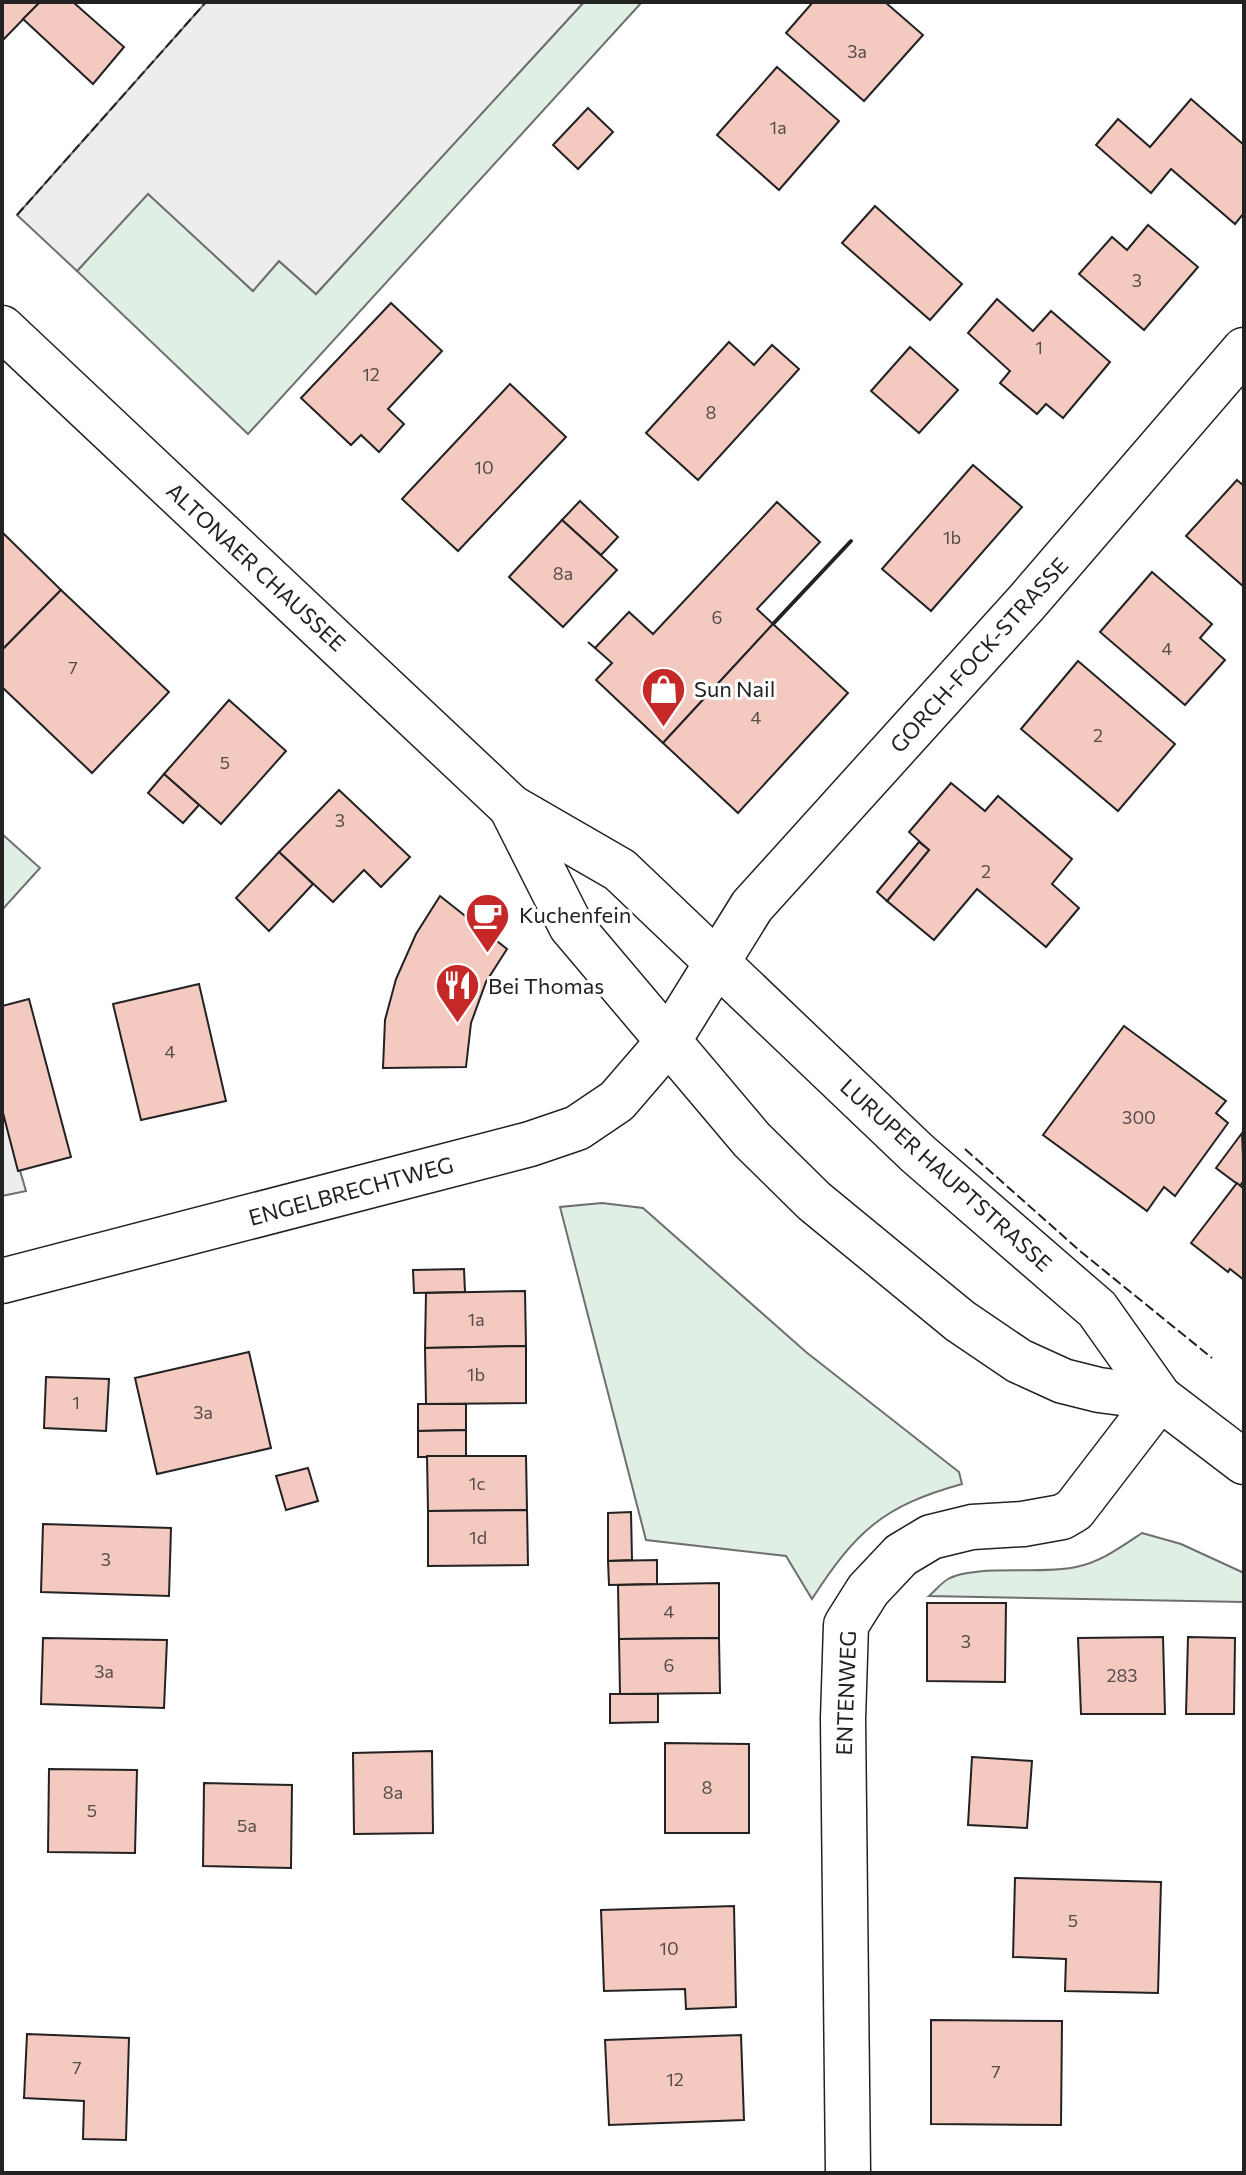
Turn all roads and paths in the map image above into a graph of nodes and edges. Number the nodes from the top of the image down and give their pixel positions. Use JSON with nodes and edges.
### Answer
{"nodes":[{"id":1,"x":2,"y":328,"type":"edge"},
{"id":2,"x":1244,"y":350,"type":"edge"},
{"id":3,"x":511,"y":807,"type":"junction"},
{"id":4,"x":718,"y":964,"type":"junction"},
{"id":5,"x":667,"y":1043,"type":"junction"},
{"id":6,"x":2,"y":1281,"type":"edge"},
{"id":7,"x":1160,"y":1398,"type":"junction"},
{"id":8,"x":1244,"y":1462,"type":"edge"},
{"id":9,"x":848,"y":2173,"type":"edge"}],
"edges":[{"from":1,"to":3,"type":"main road","name":"ALTONAER CHAUSSEE"},
{"from":2,"to":4,"type":"main road","name":"GORCH-FOCK-STRASSE"},
{"from":3,"to":4,"type":"main road","name":"ALTONAER CHAUSSEE"},
{"from":3,"to":5,"type":"main road","name":"ALTONAER CHAUSSEE"},
{"from":4,"to":5,"type":"main road","name":"GORCH-FOCK-STRASSE"},
{"from":4,"to":7,"type":"main road","name":"LURUPER HAUPTSTRASSE"},
{"from":5,"to":6,"type":"main road","name":"ENGELBRECHTWEG"},
{"from":5,"to":7,"type":"main road","name":"LURUPER HAUPTSTRASSE"},
{"from":7,"to":8,"type":"main road","name":"LURUPER HAUPTSTRASSE"},
{"from":7,"to":9,"type":"main road","name":"ENTENWEG"}]}
